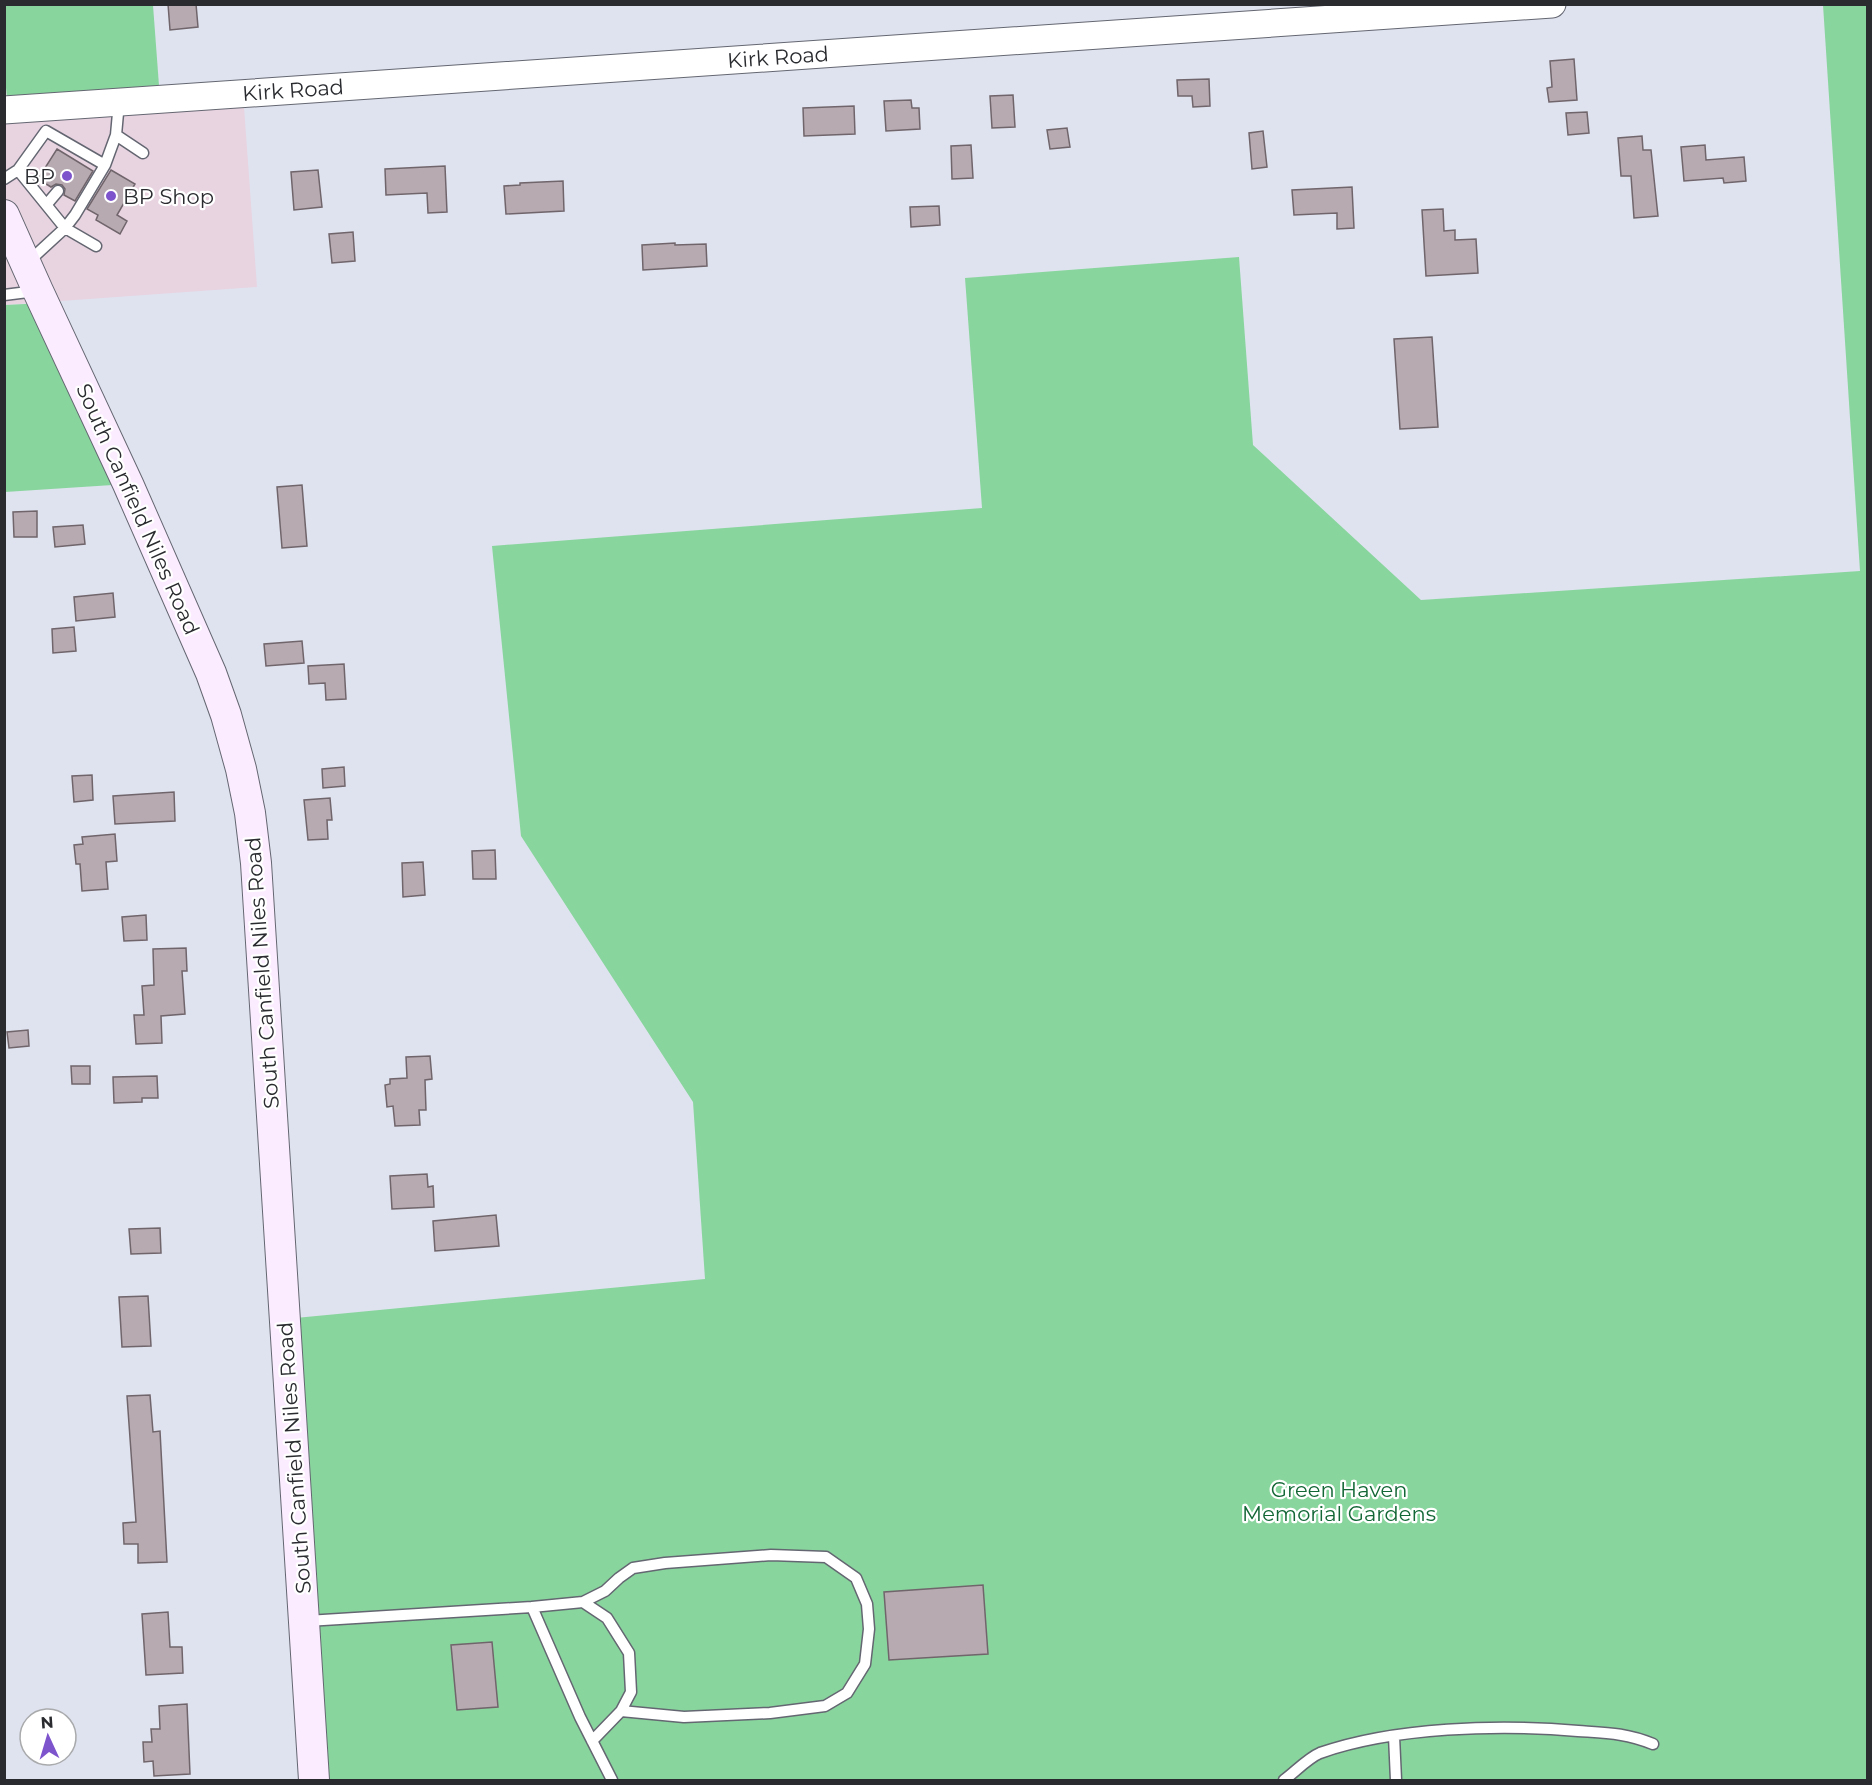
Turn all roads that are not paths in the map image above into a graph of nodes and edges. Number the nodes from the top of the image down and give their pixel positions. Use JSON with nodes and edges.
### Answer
{"nodes":[{"id":1,"x":1552,"y":4,"type":"edge"},
{"id":2,"x":119,"y":102,"type":"junction"},
{"id":3,"x":4,"y":110,"type":"edge"},
{"id":4,"x":48,"y":119,"type":"junction"},
{"id":5,"x":116,"y":135,"type":"junction"},
{"id":6,"x":143,"y":153,"type":"dead end"},
{"id":7,"x":105,"y":165,"type":"junction"},
{"id":8,"x":18,"y":170,"type":"junction"},
{"id":9,"x":4,"y":179,"type":"edge"},
{"id":10,"x":58,"y":191,"type":"dead end"},
{"id":11,"x":47,"y":204,"type":"junction"},
{"id":12,"x":4,"y":215,"type":"edge"},
{"id":13,"x":65,"y":228,"type":"junction"},
{"id":14,"x":96,"y":246,"type":"dead end"},
{"id":15,"x":16,"y":251,"type":"edge"},
{"id":16,"x":38,"y":291,"type":"junction"},
{"id":17,"x":4,"y":295,"type":"edge"},
{"id":18,"x":583,"y":1602,"type":"junction"},
{"id":19,"x":532,"y":1607,"type":"junction"},
{"id":20,"x":304,"y":1621,"type":"junction"},
{"id":21,"x":621,"y":1712,"type":"junction"},
{"id":22,"x":1394,"y":1736,"type":"junction"},
{"id":23,"x":592,"y":1741,"type":"junction"},
{"id":24,"x":1653,"y":1744,"type":"dead end"},
{"id":25,"x":314,"y":1780,"type":"edge"},
{"id":26,"x":612,"y":1780,"type":"edge"},
{"id":27,"x":1284,"y":1780,"type":"edge"},
{"id":28,"x":1396,"y":1780,"type":"edge"}],
"edges":[{"from":1,"to":2,"type":"street","name":"Kirk Road"},
{"from":2,"to":4,"type":"street","name":"Kirk Road"},
{"from":2,"to":5,"type":"lane"},
{"from":3,"to":4,"type":"street","name":"Kirk Road"},
{"from":4,"to":7,"type":"lane"},
{"from":4,"to":8,"type":"lane"},
{"from":5,"to":6,"type":"lane"},
{"from":5,"to":7,"type":"lane"},
{"from":7,"to":13,"type":"lane"},
{"from":8,"to":9,"type":"lane"},
{"from":8,"to":11,"type":"lane"},
{"from":10,"to":11,"type":"lane"},
{"from":11,"to":13,"type":"lane"},
{"from":12,"to":15,"type":"main road","name":"South Canfield Niles Road"},
{"from":13,"to":14,"type":"lane"},
{"from":13,"to":15,"type":"lane"},
{"from":15,"to":16,"type":"main road","name":"South Canfield Niles Road"},
{"from":16,"to":17,"type":"lane"},
{"from":16,"to":20,"type":"main road","name":"South Canfield Niles Road"},
{"from":18,"to":19,"type":"lane"},
{"from":18,"to":21,"type":"lane"},
{"from":18,"to":21,"type":"lane"},
{"from":19,"to":20,"type":"lane"},
{"from":19,"to":23,"type":"lane"},
{"from":20,"to":25,"type":"main road","name":"South Canfield Niles Road"},
{"from":21,"to":23,"type":"lane"},
{"from":22,"to":24,"type":"lane"},
{"from":22,"to":27,"type":"lane"},
{"from":22,"to":28,"type":"lane"},
{"from":23,"to":26,"type":"lane"}]}
